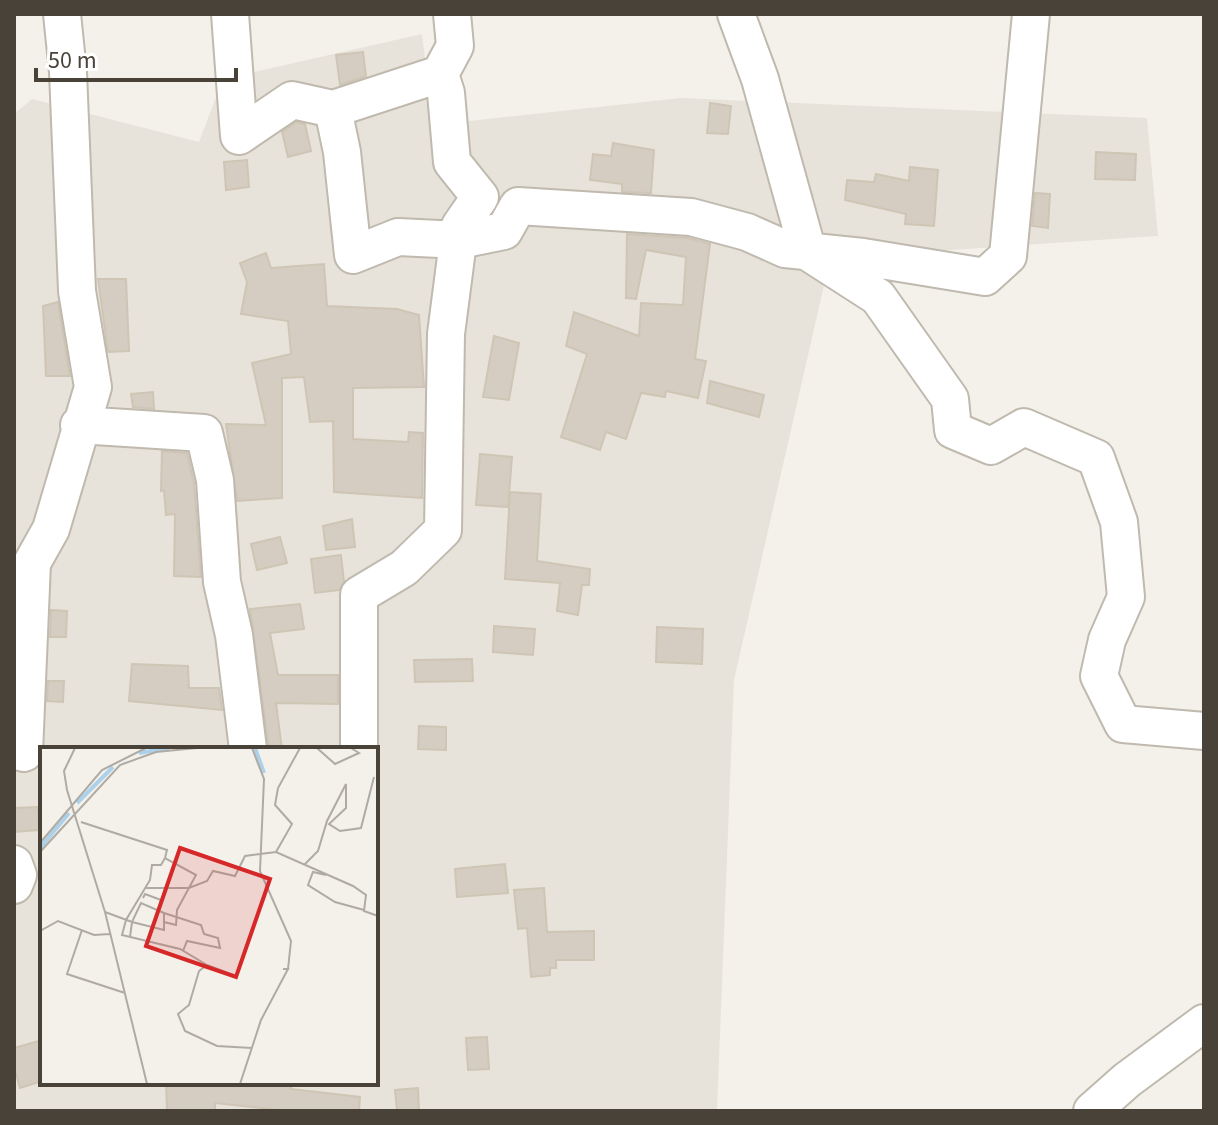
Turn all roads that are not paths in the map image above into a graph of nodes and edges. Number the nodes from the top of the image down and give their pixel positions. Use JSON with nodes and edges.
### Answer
{"nodes":[{"id":1,"x":62,"y":14,"type":"edge"},
{"id":2,"x":230,"y":14,"type":"edge"},
{"id":3,"x":452,"y":14,"type":"edge"},
{"id":4,"x":736,"y":14,"type":"edge"},
{"id":5,"x":1031,"y":14,"type":"edge"},
{"id":6,"x":440,"y":74,"type":"junction"},
{"id":7,"x":333,"y":109,"type":"junction"},
{"id":8,"x":460,"y":240,"type":"junction"},
{"id":9,"x":808,"y":252,"type":"junction"},
{"id":10,"x":79,"y":425,"type":"junction"},
{"id":11,"x":1204,"y":731,"type":"edge"},
{"id":12,"x":248,"y":747,"type":"edge"},
{"id":13,"x":359,"y":747,"type":"edge"},
{"id":14,"x":17,"y":761,"type":"edge"},
{"id":15,"x":14,"y":864,"type":"edge"},
{"id":16,"x":14,"y":885,"type":"edge"},
{"id":17,"x":1204,"y":1023,"type":"edge"},
{"id":18,"x":1092,"y":1111,"type":"edge"}],
"edges":[{"from":1,"to":10,"type":"street"},
{"from":2,"to":7,"type":"street"},
{"from":3,"to":6,"type":"street"},
{"from":4,"to":9,"type":"street"},
{"from":5,"to":9,"type":"street"},
{"from":6,"to":7,"type":"street"},
{"from":6,"to":8,"type":"street"},
{"from":7,"to":8,"type":"street"},
{"from":8,"to":9,"type":"street"},
{"from":8,"to":13,"type":"street"},
{"from":9,"to":11,"type":"street"},
{"from":10,"to":12,"type":"street"},
{"from":10,"to":14,"type":"street"},
{"from":15,"to":16,"type":"street"},
{"from":17,"to":18,"type":"street"}]}
